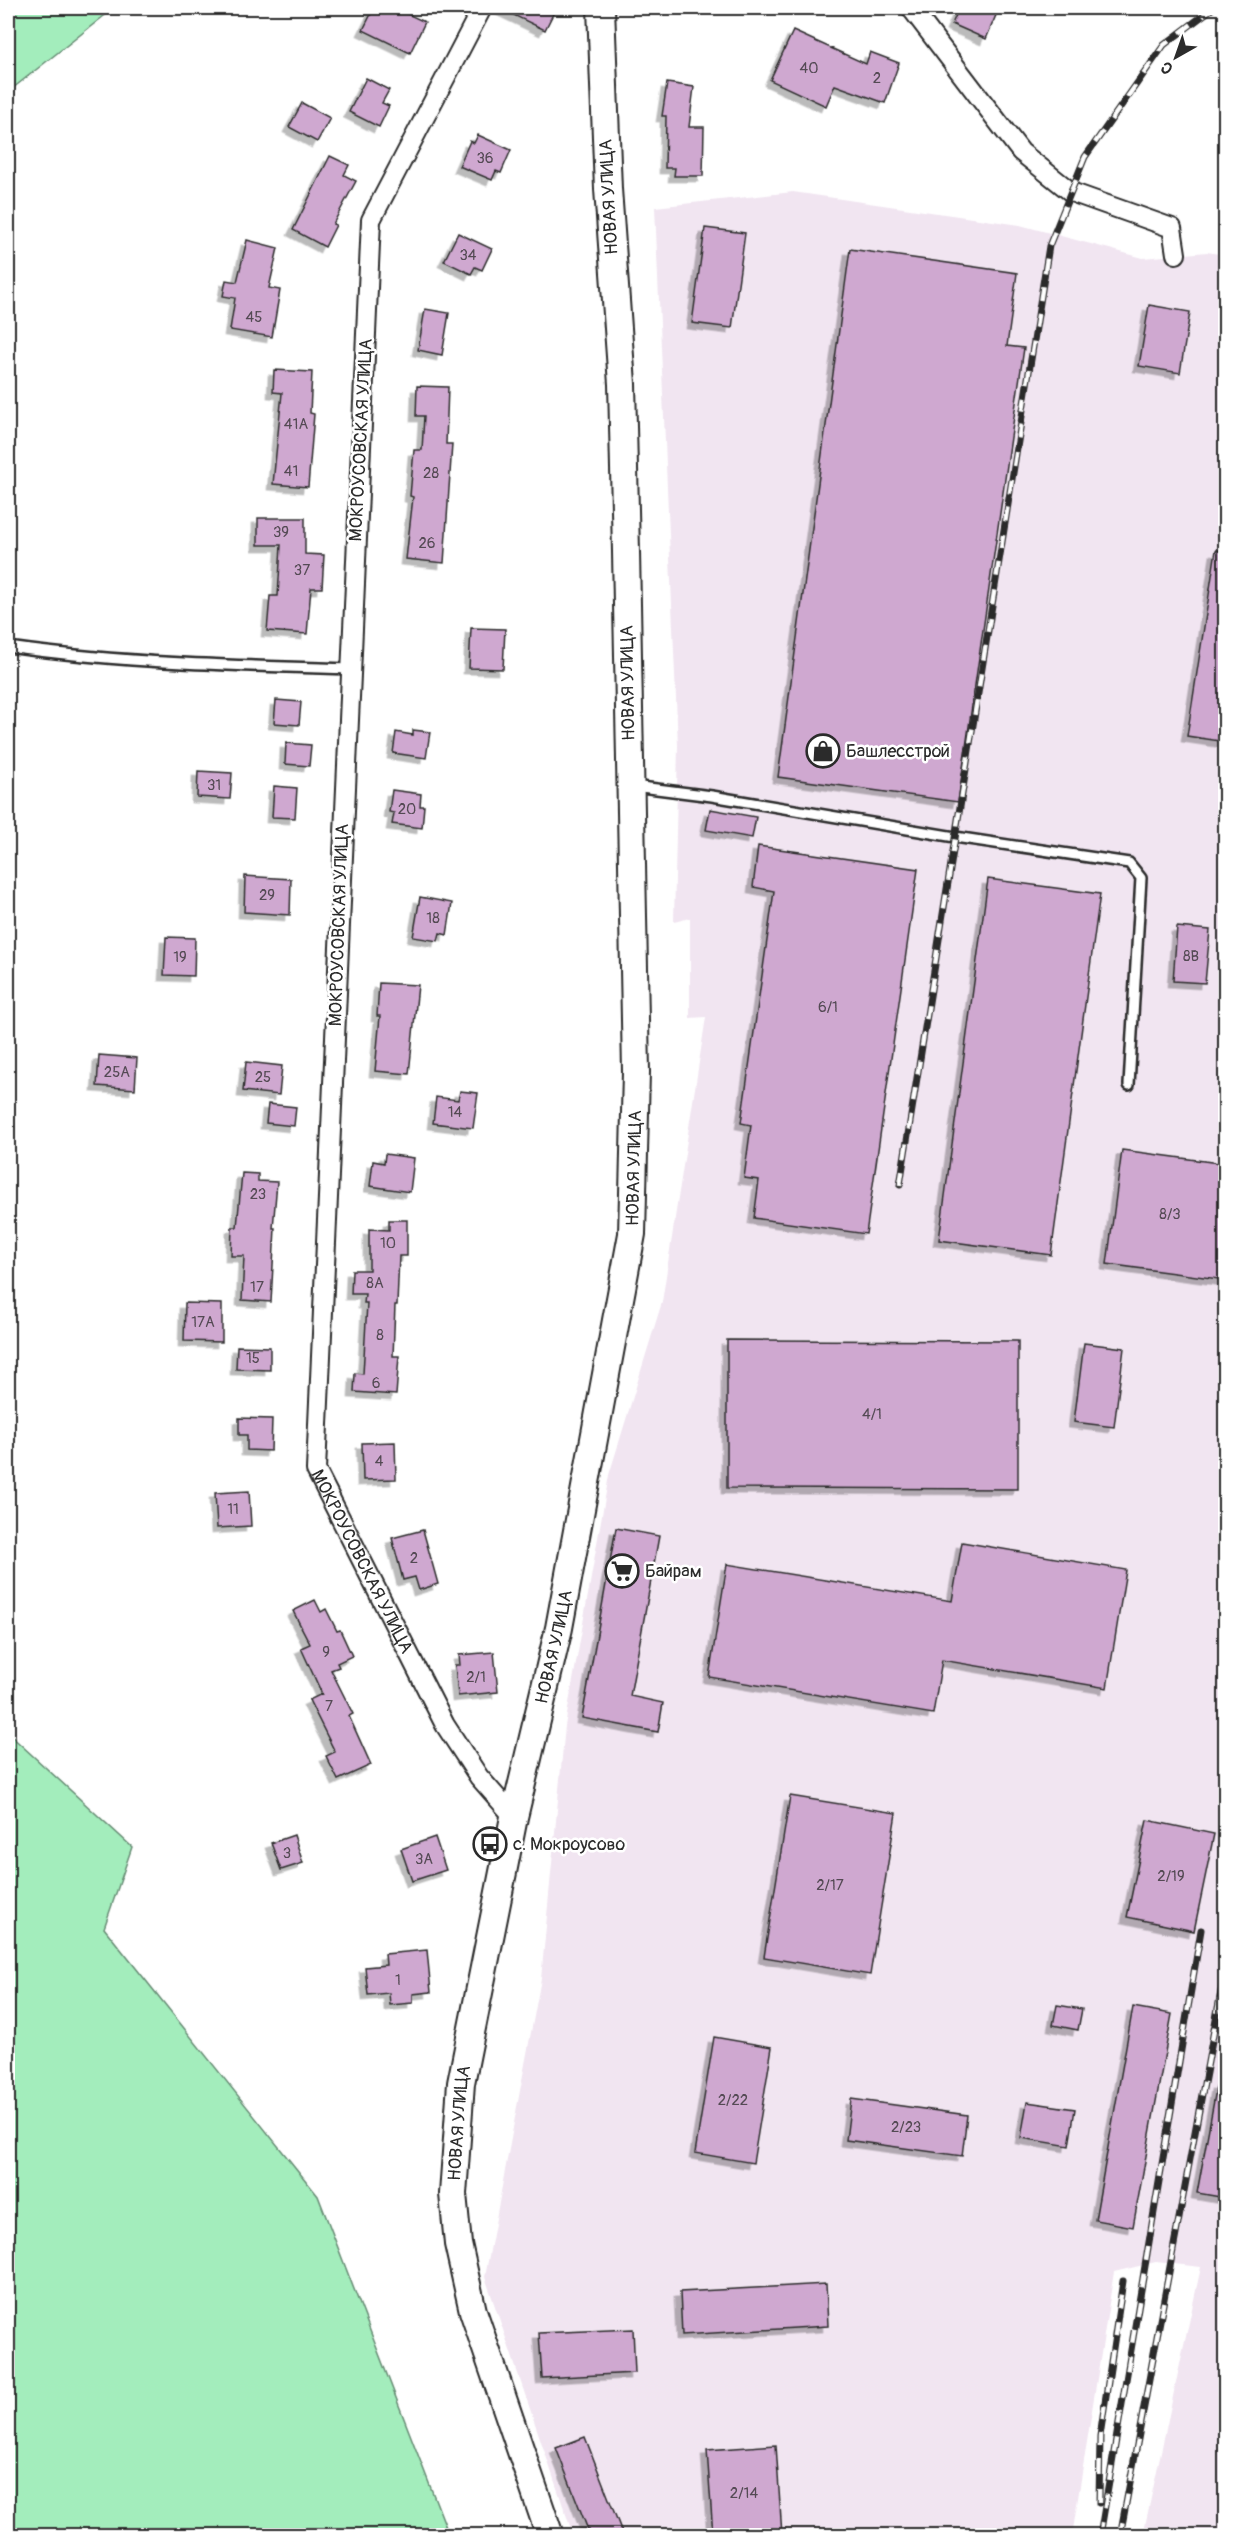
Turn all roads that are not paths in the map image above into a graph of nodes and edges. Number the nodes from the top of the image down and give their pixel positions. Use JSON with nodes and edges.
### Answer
{"nodes":[{"id":1,"x":482,"y":8,"type":"edge"},
{"id":2,"x":601,"y":8,"type":"edge"},
{"id":3,"x":911,"y":8,"type":"edge"},
{"id":4,"x":1176,"y":254,"type":"dead end"},
{"id":5,"x":8,"y":647,"type":"edge"},
{"id":6,"x":350,"y":669,"type":"junction"},
{"id":7,"x":630,"y":786,"type":"junction"},
{"id":8,"x":1129,"y":1084,"type":"dead end"},
{"id":9,"x":514,"y":1817,"type":"junction"},
{"id":10,"x":550,"y":2535,"type":"edge"}],
"edges":[{"from":1,"to":6,"type":"street","name":"МОКРОУСОВСКАЯ УЛИЦА"},
{"from":2,"to":7,"type":"main road","name":"НОВАЯ УЛИЦА"},
{"from":3,"to":4,"type":"street"},
{"from":5,"to":6,"type":"lane"},
{"from":6,"to":9,"type":"street","name":"МОКРОУСОВСКАЯ УЛИЦА"},
{"from":7,"to":8,"type":"lane"},
{"from":7,"to":9,"type":"main road","name":"НОВАЯ УЛИЦА"},
{"from":9,"to":10,"type":"main road","name":"НОВАЯ УЛИЦА"}]}
